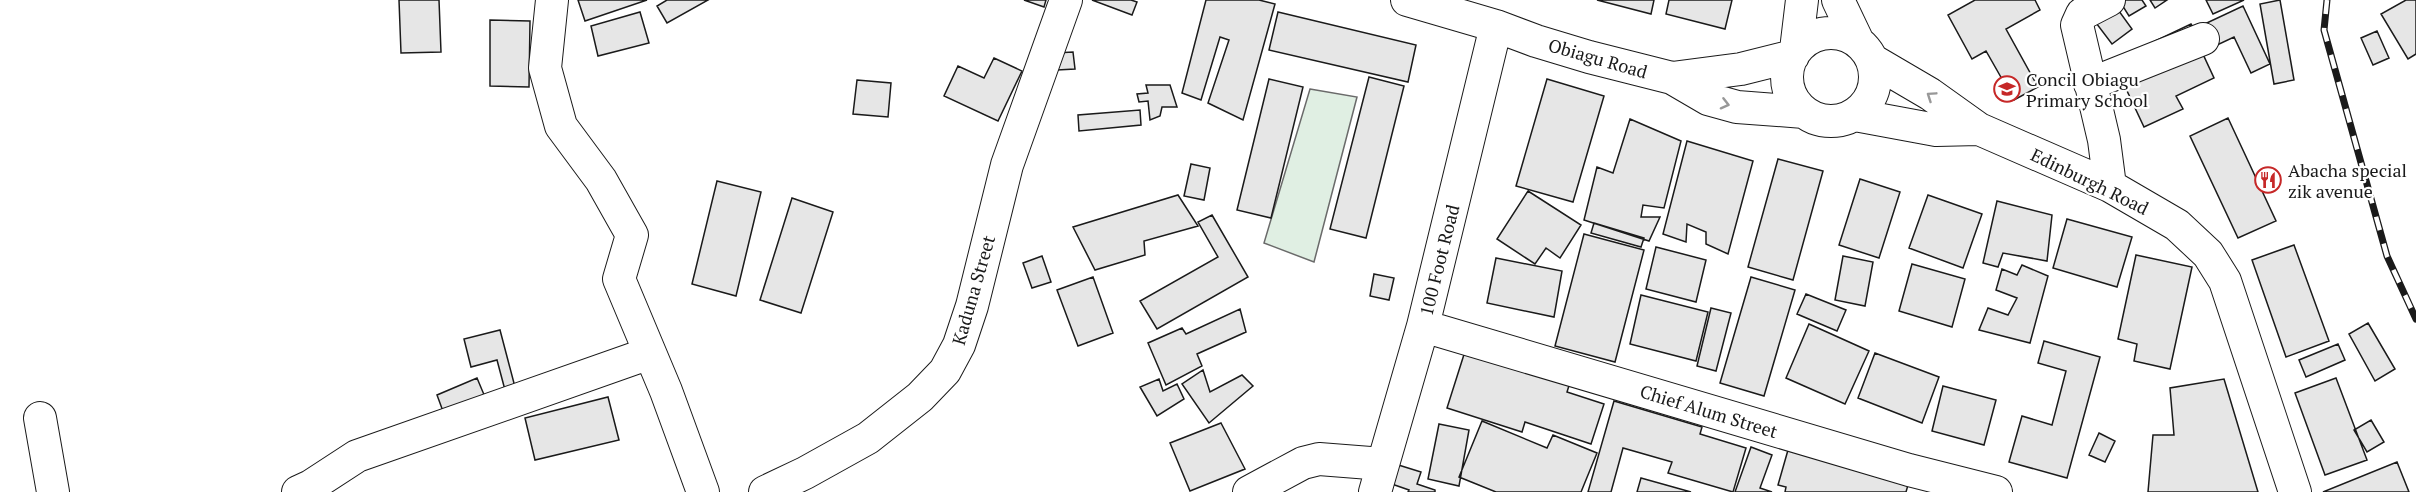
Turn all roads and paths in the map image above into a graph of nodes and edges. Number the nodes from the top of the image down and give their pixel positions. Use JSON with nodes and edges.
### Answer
{"nodes":[{"id":1,"x":552,"y":0,"type":"edge"},
{"id":2,"x":1066,"y":0,"type":"edge"},
{"id":3,"x":1407,"y":0,"type":"edge"},
{"id":4,"x":1802,"y":0,"type":"edge"},
{"id":5,"x":1838,"y":0,"type":"edge"},
{"id":6,"x":2109,"y":0,"type":"edge"},
{"id":7,"x":1496,"y":26,"type":"junction"},
{"id":8,"x":2203,"y":39,"type":"dead end"},
{"id":9,"x":1865,"y":51,"type":"junction"},
{"id":10,"x":1794,"y":53,"type":"junction"},
{"id":11,"x":1672,"y":78,"type":"junction"},
{"id":12,"x":2090,"y":84,"type":"junction"},
{"id":13,"x":1804,"y":112,"type":"junction"},
{"id":14,"x":1855,"y":115,"type":"junction"},
{"id":15,"x":1979,"y":129,"type":"junction"},
{"id":16,"x":2110,"y":186,"type":"junction"},
{"id":17,"x":1423,"y":326,"type":"junction"},
{"id":18,"x":650,"y":353,"type":"junction"},
{"id":19,"x":40,"y":418,"type":"dead end"},
{"id":20,"x":1379,"y":478,"type":"edge"},
{"id":21,"x":307,"y":490,"type":"edge"},
{"id":22,"x":53,"y":492,"type":"edge"},
{"id":23,"x":703,"y":492,"type":"edge"},
{"id":24,"x":765,"y":492,"type":"edge"},
{"id":25,"x":1249,"y":492,"type":"edge"},
{"id":26,"x":1996,"y":492,"type":"edge"},
{"id":27,"x":2295,"y":492,"type":"edge"}],
"edges":[{"from":1,"to":18,"type":"street"},
{"from":2,"to":24,"type":"street","name":"Kaduna Street"},
{"from":3,"to":7,"type":"street","name":"Obiagu Road"},
{"from":4,"to":10,"type":"street"},
{"from":5,"to":9,"type":"street"},
{"from":6,"to":12,"type":"street"},
{"from":7,"to":11,"type":"street","name":"Obiagu Road"},
{"from":7,"to":17,"type":"street","name":"100 Foot Road"},
{"from":8,"to":12,"type":"street"},
{"from":9,"to":10,"type":"street"},
{"from":9,"to":14,"type":"street"},
{"from":15,"to":9,"type":"street","name":"Edinburgh Road","one_way":true},
{"from":10,"to":11,"type":"street","name":"Obiagu Road"},
{"from":10,"to":13,"type":"street"},
{"from":11,"to":13,"type":"street","one_way":true},
{"from":12,"to":16,"type":"street"},
{"from":13,"to":14,"type":"street"},
{"from":14,"to":15,"type":"street"},
{"from":15,"to":16,"type":"street","name":"Edinburgh Road"},
{"from":16,"to":27,"type":"street","name":"Edinburgh Road"},
{"from":17,"to":20,"type":"street","name":"100 Foot Road"},
{"from":17,"to":26,"type":"street","name":"Chief Alum Street"},
{"from":18,"to":21,"type":"street"},
{"from":18,"to":23,"type":"street"},
{"from":19,"to":22,"type":"street"},
{"from":20,"to":25,"type":"street"}]}
